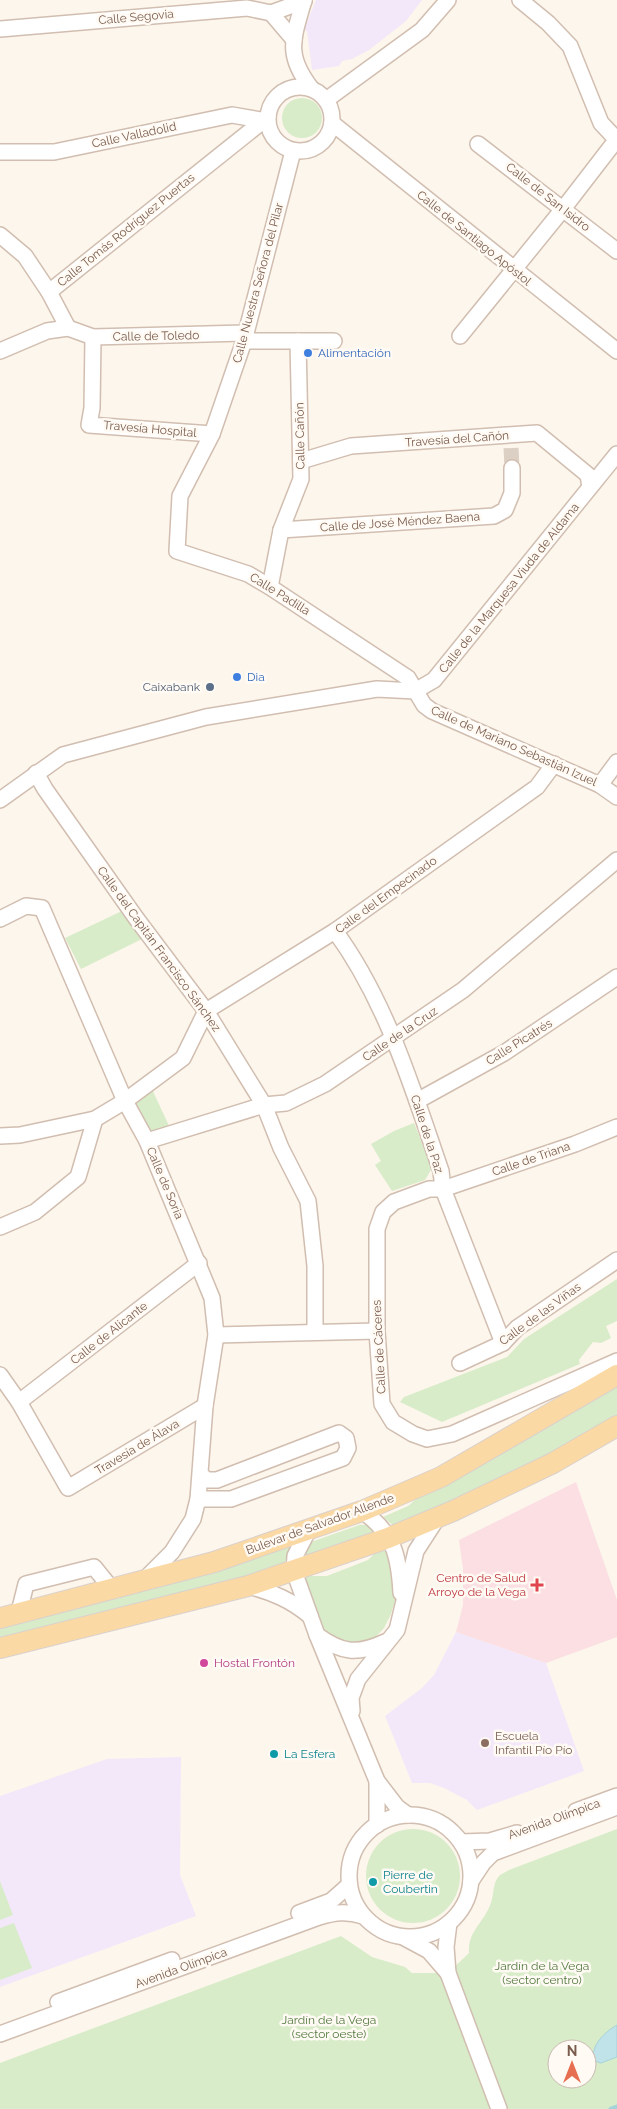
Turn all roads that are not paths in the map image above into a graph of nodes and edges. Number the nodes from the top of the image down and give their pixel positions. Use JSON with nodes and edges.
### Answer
{"nodes":[{"id":1,"x":304,"y":0,"type":"edge"},
{"id":2,"x":448,"y":0,"type":"edge"},
{"id":3,"x":520,"y":0,"type":"edge"},
{"id":4,"x":271,"y":13,"type":"junction"},
{"id":5,"x":0,"y":29,"type":"edge"},
{"id":6,"x":294,"y":40,"type":"junction"},
{"id":7,"x":311,"y":88,"type":"junction"},
{"id":8,"x":326,"y":100,"type":"junction"},
{"id":9,"x":267,"y":120,"type":"junction"},
{"id":10,"x":332,"y":123,"type":"junction"},
{"id":11,"x":617,"y":139,"type":"edge"},
{"id":12,"x":478,"y":144,"type":"dead end"},
{"id":13,"x":293,"y":151,"type":"junction"},
{"id":14,"x":0,"y":152,"type":"edge"},
{"id":15,"x":563,"y":209,"type":"junction"},
{"id":16,"x":0,"y":235,"type":"edge"},
{"id":17,"x":617,"y":250,"type":"edge"},
{"id":18,"x":513,"y":270,"type":"junction"},
{"id":19,"x":50,"y":292,"type":"junction"},
{"id":20,"x":68,"y":328,"type":"junction"},
{"id":21,"x":460,"y":336,"type":"dead end"},
{"id":22,"x":93,"y":337,"type":"junction"},
{"id":23,"x":244,"y":337,"type":"junction"},
{"id":24,"x":334,"y":341,"type":"dead end"},
{"id":25,"x":298,"y":342,"type":"junction"},
{"id":26,"x":0,"y":351,"type":"edge"},
{"id":27,"x":617,"y":351,"type":"edge"},
{"id":28,"x":212,"y":434,"type":"junction"},
{"id":29,"x":617,"y":454,"type":"edge"},
{"id":30,"x":300,"y":461,"type":"junction"},
{"id":31,"x":512,"y":468,"type":"tunnel mouth"},
{"id":32,"x":590,"y":487,"type":"junction"},
{"id":33,"x":180,"y":496,"type":"joint"},
{"id":34,"x":281,"y":530,"type":"junction"},
{"id":35,"x":270,"y":587,"type":"junction"},
{"id":36,"x":415,"y":691,"type":"junction"},
{"id":37,"x":617,"y":762,"type":"edge"},
{"id":38,"x":554,"y":764,"type":"junction"},
{"id":39,"x":36,"y":773,"type":"junction"},
{"id":40,"x":600,"y":785,"type":"junction"},
{"id":41,"x":617,"y":797,"type":"edge"},
{"id":42,"x":0,"y":800,"type":"edge"},
{"id":43,"x":617,"y":846,"type":"edge"},
{"id":44,"x":614,"y":862,"type":"edge"},
{"id":45,"x":0,"y":919,"type":"edge"},
{"id":46,"x":335,"y":932,"type":"junction"},
{"id":47,"x":617,"y":977,"type":"edge"},
{"id":48,"x":206,"y":1011,"type":"junction"},
{"id":49,"x":393,"y":1039,"type":"junction"},
{"id":50,"x":125,"y":1101,"type":"junction"},
{"id":51,"x":417,"y":1101,"type":"junction"},
{"id":52,"x":264,"y":1105,"type":"junction"},
{"id":53,"x":95,"y":1119,"type":"junction"},
{"id":54,"x":617,"y":1127,"type":"edge"},
{"id":55,"x":0,"y":1136,"type":"edge"},
{"id":56,"x":147,"y":1141,"type":"junction"},
{"id":57,"x":443,"y":1189,"type":"junction"},
{"id":58,"x":0,"y":1227,"type":"edge"},
{"id":59,"x":617,"y":1260,"type":"edge"},
{"id":60,"x":199,"y":1263,"type":"junction"},
{"id":61,"x":315,"y":1331,"type":"junction"},
{"id":62,"x":376,"y":1331,"type":"junction"},
{"id":63,"x":216,"y":1335,"type":"junction"},
{"id":64,"x":502,"y":1343,"type":"junction"},
{"id":65,"x":617,"y":1361,"type":"edge"},
{"id":66,"x":460,"y":1362,"type":"dead end"},
{"id":67,"x":0,"y":1375,"type":"edge"},
{"id":68,"x":617,"y":1375,"type":"edge"},
{"id":69,"x":19,"y":1402,"type":"junction"},
{"id":70,"x":205,"y":1406,"type":"junction"},
{"id":71,"x":617,"y":1426,"type":"edge"},
{"id":72,"x":201,"y":1475,"type":"junction"},
{"id":73,"x":198,"y":1499,"type":"junction"},
{"id":74,"x":362,"y":1511,"type":"junction"},
{"id":75,"x":438,"y":1517,"type":"junction"},
{"id":76,"x":309,"y":1529,"type":"junction"},
{"id":77,"x":388,"y":1538,"type":"junction"},
{"id":78,"x":294,"y":1571,"type":"junction"},
{"id":79,"x":145,"y":1580,"type":"junction"},
{"id":80,"x":248,"y":1586,"type":"junction"},
{"id":81,"x":310,"y":1616,"type":"junction"},
{"id":82,"x":402,"y":1616,"type":"junction"},
{"id":83,"x":0,"y":1618,"type":"edge"},
{"id":84,"x":317,"y":1635,"type":"junction"},
{"id":85,"x":388,"y":1640,"type":"junction"},
{"id":86,"x":0,"y":1648,"type":"edge"},
{"id":87,"x":353,"y":1718,"type":"junction"},
{"id":88,"x":377,"y":1781,"type":"junction"},
{"id":89,"x":617,"y":1796,"type":"edge"},
{"id":90,"x":617,"y":1807,"type":"edge"},
{"id":91,"x":408,"y":1816,"type":"junction"},
{"id":92,"x":377,"y":1825,"type":"junction"},
{"id":93,"x":461,"y":1842,"type":"junction"},
{"id":94,"x":471,"y":1881,"type":"junction"},
{"id":95,"x":349,"y":1884,"type":"junction"},
{"id":96,"x":363,"y":1916,"type":"junction"},
{"id":97,"x":449,"y":1924,"type":"junction"},
{"id":98,"x":402,"y":1937,"type":"junction"},
{"id":99,"x":448,"y":1973,"type":"junction"},
{"id":100,"x":0,"y":2025,"type":"edge"},
{"id":101,"x":0,"y":2034,"type":"edge"},
{"id":102,"x":499,"y":2109,"type":"edge"}],
"edges":[{"from":1,"to":4,"type":"street"},
{"from":1,"to":6,"type":"street"},
{"from":2,"to":8,"type":"street"},
{"from":3,"to":11,"type":"street"},
{"from":4,"to":5,"type":"street","name":"Calle Segovia"},
{"from":4,"to":6,"type":"street"},
{"from":6,"to":7,"type":"street"},
{"from":7,"to":8,"type":"street"},
{"from":7,"to":9,"type":"street"},
{"from":8,"to":10,"type":"street"},
{"from":9,"to":13,"type":"street"},
{"from":9,"to":14,"type":"street","name":"Calle Valladolid"},
{"from":9,"to":19,"type":"street","name":"Calle Tomás Rodríguez Puertas"},
{"from":10,"to":13,"type":"street"},
{"from":10,"to":18,"type":"street","name":"Calle de Santiago Apóstol"},
{"from":11,"to":15,"type":"street"},
{"from":12,"to":15,"type":"street","name":"Calle de San Isidro"},
{"from":13,"to":23,"type":"street","name":"Calle Nuestra Señora del Pilar"},
{"from":15,"to":17,"type":"street","name":"Calle de San Isidro"},
{"from":15,"to":18,"type":"street"},
{"from":16,"to":19,"type":"street"},
{"from":18,"to":21,"type":"street"},
{"from":18,"to":27,"type":"street","name":"Calle de Santiago Apóstol"},
{"from":19,"to":20,"type":"street","name":"Calle Tomás Rodríguez Puertas"},
{"from":20,"to":22,"type":"street","name":"Calle de Toledo"},
{"from":20,"to":26,"type":"street"},
{"from":22,"to":23,"type":"street","name":"Calle de Toledo"},
{"from":22,"to":28,"type":"street","name":"Travesía Hospital"},
{"from":23,"to":25,"type":"street","name":"Calle de Toledo"},
{"from":23,"to":28,"type":"street","name":"Calle Nuestra Señora del Pilar"},
{"from":24,"to":25,"type":"street","name":"Calle de Toledo"},
{"from":25,"to":30,"type":"street","name":"Calle Cañón"},
{"from":28,"to":33,"type":"street","name":"Calle Nuestra Señora del Pilar"},
{"from":29,"to":32,"type":"street","name":"Calle de la Marquesa Viuda de Aldama"},
{"from":30,"to":32,"type":"street","name":"Travesía del Cañón"},
{"from":30,"to":34,"type":"street","name":"Calle Cañón"},
{"from":31,"to":34,"type":"street","name":"Calle de José Méndez Baena"},
{"from":32,"to":36,"type":"street","name":"Calle de la Marquesa Viuda de Aldama"},
{"from":33,"to":35,"type":"street","name":"Calle Padilla"},
{"from":34,"to":35,"type":"street","name":"Calle Cañón"},
{"from":35,"to":36,"type":"street","name":"Calle Padilla"},
{"from":36,"to":38,"type":"street","name":"Calle de Mariano Sebastián Izuel"},
{"from":36,"to":39,"type":"street"},
{"from":37,"to":40,"type":"street"},
{"from":38,"to":40,"type":"street","name":"Calle de Mariano Sebastián Izuel"},
{"from":38,"to":46,"type":"street","name":"Calle del Empecinado"},
{"from":39,"to":42,"type":"street"},
{"from":39,"to":48,"type":"street","name":"Calle del Capitán Francisco Sánchez"},
{"from":40,"to":41,"type":"street","name":"Calle de Mariano Sebastián Izuel"},
{"from":43,"to":44,"type":"street"},
{"from":44,"to":49,"type":"street","name":"Calle de la Cruz"},
{"from":45,"to":50,"type":"street","name":"Calle de Soria"},
{"from":46,"to":48,"type":"street","name":"Calle del Empecinado"},
{"from":46,"to":49,"type":"street","name":"Calle de la Paz"},
{"from":47,"to":51,"type":"street","name":"Calle Picatrés"},
{"from":48,"to":50,"type":"street"},
{"from":48,"to":52,"type":"street","name":"Calle del Capitán Francisco Sánchez"},
{"from":49,"to":51,"type":"street","name":"Calle de la Paz"},
{"from":49,"to":52,"type":"street","name":"Calle de la Cruz"},
{"from":50,"to":53,"type":"street"},
{"from":50,"to":56,"type":"street","name":"Calle de Soria"},
{"from":51,"to":57,"type":"street","name":"Calle de la Paz"},
{"from":52,"to":56,"type":"street","name":"Calle de la Cruz"},
{"from":52,"to":61,"type":"street","name":"Calle del Capitán Francisco Sánchez"},
{"from":53,"to":55,"type":"street"},
{"from":53,"to":58,"type":"street"},
{"from":54,"to":57,"type":"street","name":"Calle de Triana"},
{"from":56,"to":60,"type":"street","name":"Calle de Soria"},
{"from":57,"to":62,"type":"street","name":"Calle de Cáceres"},
{"from":57,"to":64,"type":"street","name":"Calle de la Paz"},
{"from":59,"to":64,"type":"street","name":"Calle de las Viñas"},
{"from":60,"to":63,"type":"street","name":"Calle de Soria"},
{"from":60,"to":69,"type":"street","name":"Calle de Alicante"},
{"from":61,"to":62,"type":"street"},
{"from":61,"to":63,"type":"street"},
{"from":62,"to":65,"type":"street","name":"Calle de Cáceres"},
{"from":63,"to":70,"type":"street","name":"Calle de Soria"},
{"from":64,"to":66,"type":"street","name":"Calle de las Viñas"},
{"from":67,"to":69,"type":"street"},
{"from":68,"to":74,"type":"main road","name":"Bulevar de Salvador Allende"},
{"from":69,"to":70,"type":"street","name":"Travesía de Álava"},
{"from":70,"to":72,"type":"street","name":"Calle de Soria"},
{"from":71,"to":75,"type":"main road"},
{"from":72,"to":73,"type":"street","name":"Calle de Soria"},
{"from":72,"to":73,"type":"street"},
{"from":73,"to":79,"type":"street","name":"Calle de Soria"},
{"from":74,"to":76,"type":"main road","name":"Bulevar de Salvador Allende"},
{"from":74,"to":77,"type":"street"},
{"from":75,"to":77,"type":"main road"},
{"from":75,"to":82,"type":"street"},
{"from":76,"to":78,"type":"street"},
{"from":76,"to":79,"type":"main road","name":"Bulevar de Salvador Allende"},
{"from":77,"to":78,"type":"main road"},
{"from":77,"to":82,"type":"street"},
{"from":78,"to":80,"type":"main road"},
{"from":78,"to":81,"type":"street"},
{"from":79,"to":83,"type":"main road","name":"Bulevar de Salvador Allende"},
{"from":80,"to":81,"type":"street"},
{"from":80,"to":86,"type":"main road"},
{"from":81,"to":84,"type":"street"},
{"from":82,"to":85,"type":"street"},
{"from":84,"to":85,"type":"street"},
{"from":84,"to":87,"type":"street"},
{"from":85,"to":87,"type":"street"},
{"from":87,"to":88,"type":"street"},
{"from":88,"to":91,"type":"street"},
{"from":88,"to":92,"type":"street"},
{"from":89,"to":93,"type":"street","name":"Avenida Olímpica"},
{"from":90,"to":94,"type":"street","name":"Avenida Olímpica"},
{"from":91,"to":92,"type":"street"},
{"from":91,"to":93,"type":"street"},
{"from":92,"to":95,"type":"street"},
{"from":93,"to":94,"type":"street"},
{"from":94,"to":97,"type":"street"},
{"from":95,"to":96,"type":"street"},
{"from":95,"to":100,"type":"street","name":"Avenida Olímpica"},
{"from":96,"to":98,"type":"street"},
{"from":96,"to":101,"type":"street","name":"Avenida Olímpica"},
{"from":97,"to":98,"type":"street"},
{"from":97,"to":99,"type":"street"},
{"from":98,"to":99,"type":"street"},
{"from":99,"to":102,"type":"street"}]}
